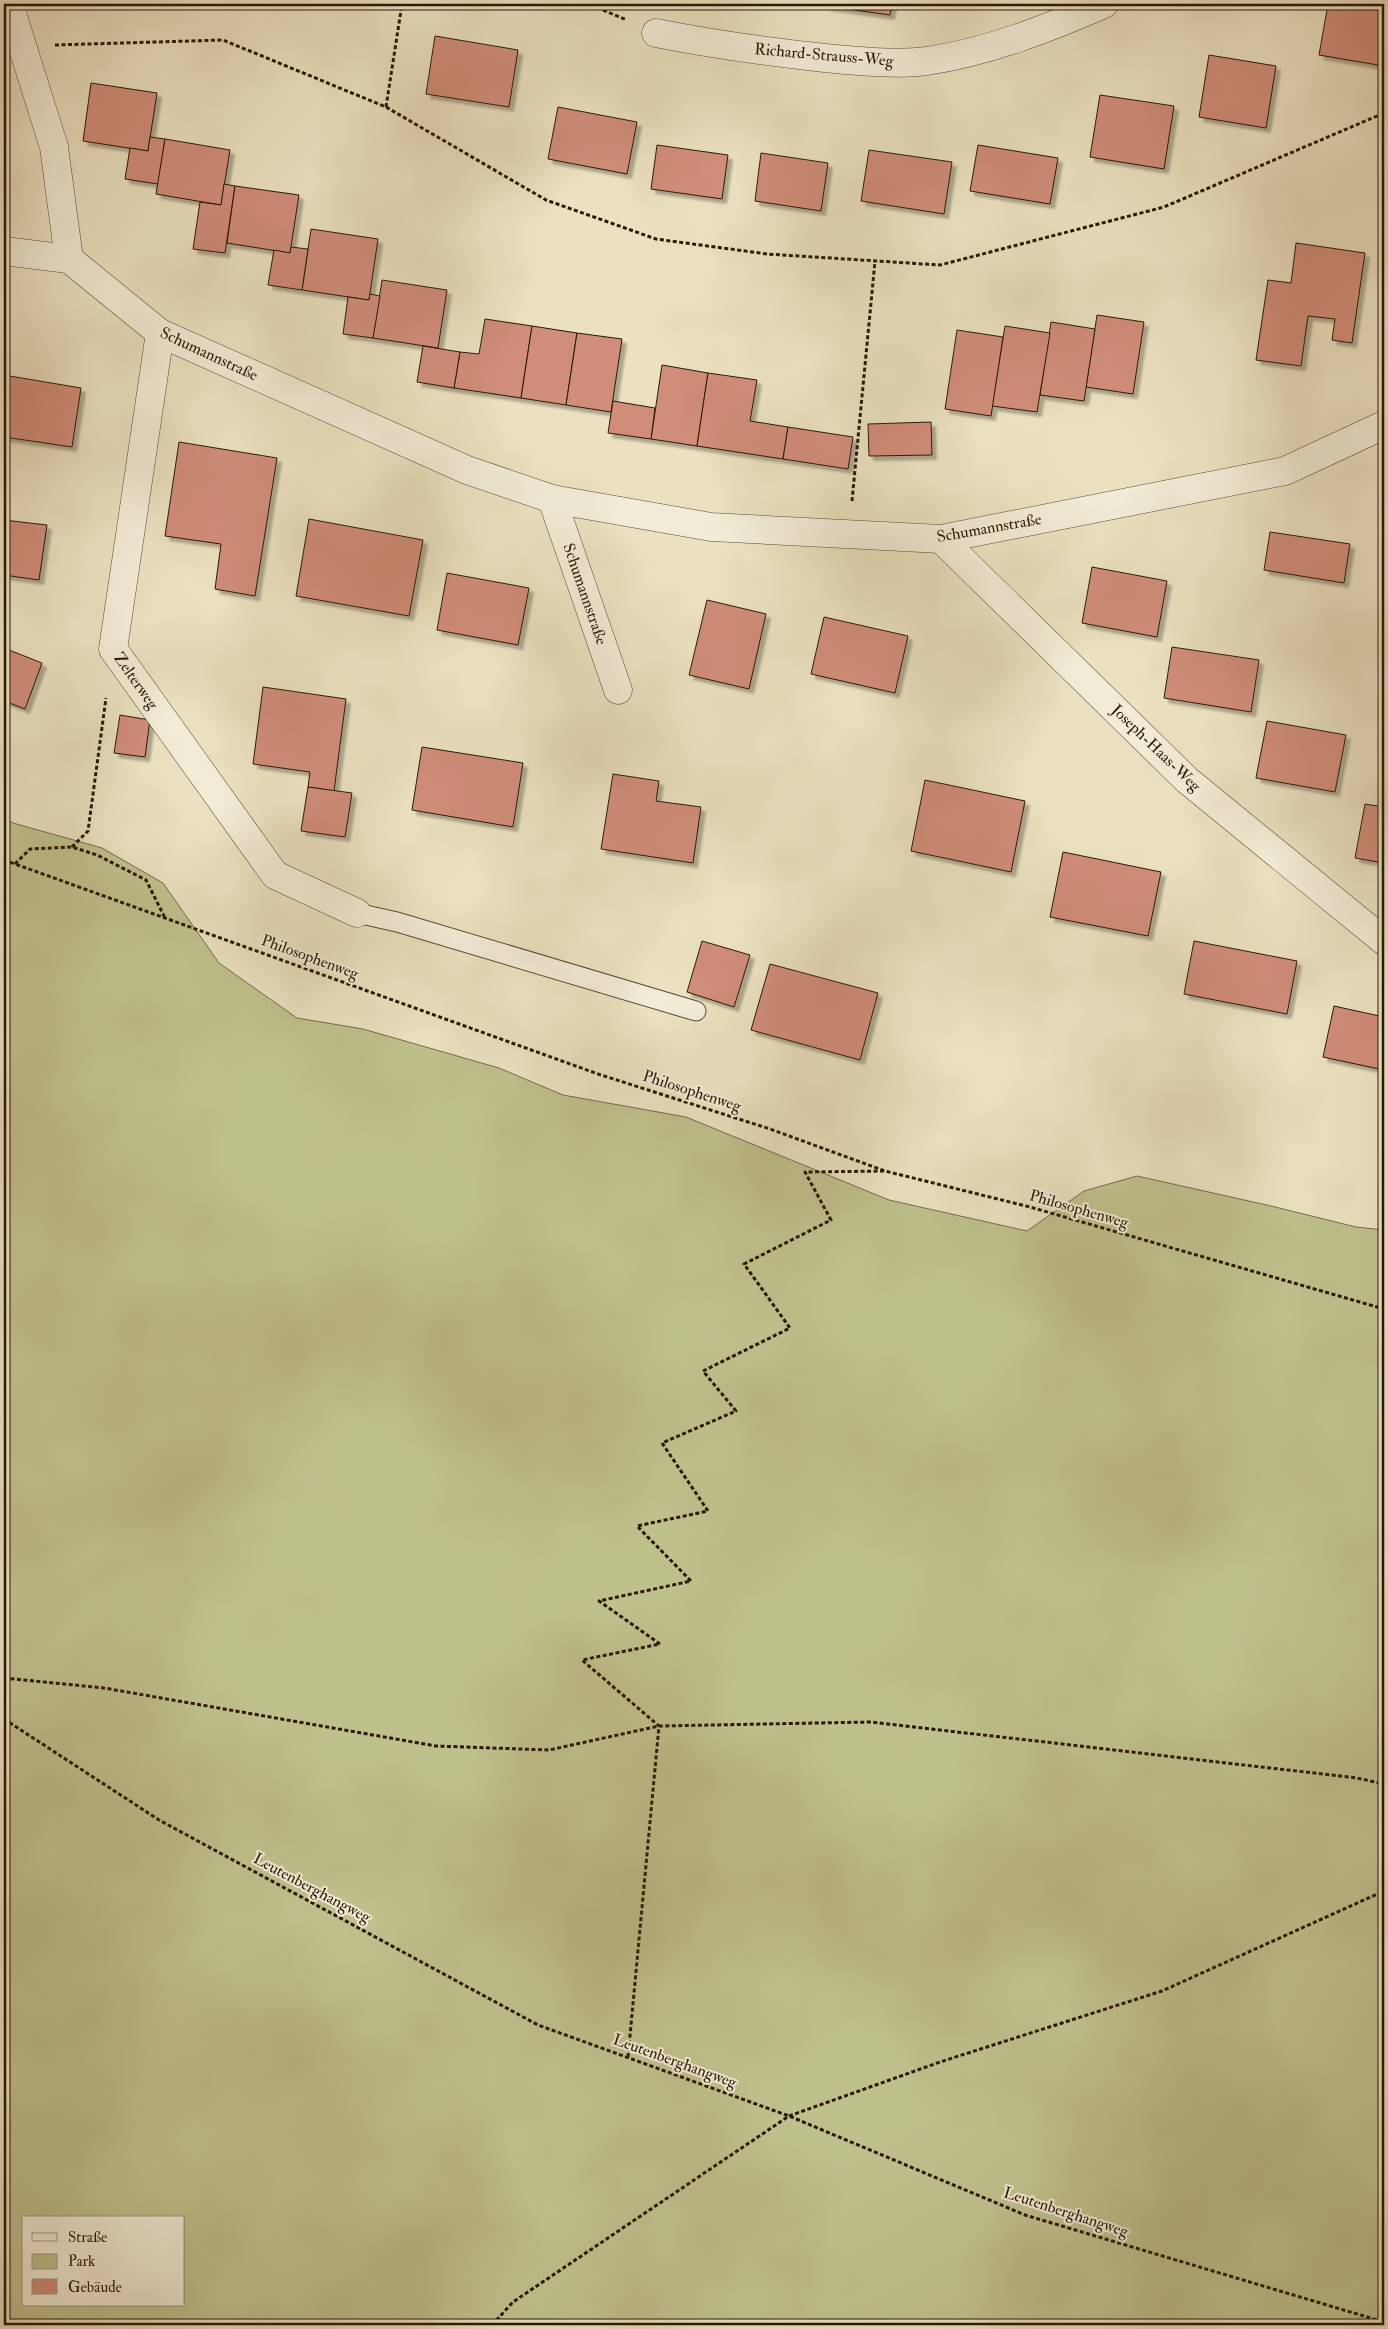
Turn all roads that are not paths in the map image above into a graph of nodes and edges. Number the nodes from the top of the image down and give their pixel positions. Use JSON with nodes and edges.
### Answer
{"nodes":[{"id":1,"x":9,"y":4,"type":"edge"},
{"id":2,"x":1104,"y":4,"type":"edge"},
{"id":3,"x":656,"y":33,"type":"road end"},
{"id":4,"x":4,"y":251,"type":"edge"},
{"id":5,"x":69,"y":259,"type":"junction"},
{"id":6,"x":160,"y":333,"type":"junction"},
{"id":7,"x":1384,"y":425,"type":"edge"},
{"id":8,"x":552,"y":499,"type":"junction"},
{"id":9,"x":941,"y":539,"type":"junction"},
{"id":10,"x":618,"y":690,"type":"dead end"},
{"id":11,"x":357,"y":913,"type":"joint"},
{"id":12,"x":1384,"y":941,"type":"edge"},
{"id":13,"x":696,"y":1011,"type":"dead end"}],
"edges":[{"from":1,"to":5,"type":"street"},
{"from":2,"to":3,"type":"street","name":"Richard-Strauss-Weg"},
{"from":4,"to":5,"type":"street"},
{"from":5,"to":6,"type":"street","name":"Schumannstraße"},
{"from":6,"to":8,"type":"street","name":"Schumannstraße"},
{"from":6,"to":11,"type":"street","name":"Zelterweg"},
{"from":7,"to":9,"type":"street","name":"Schumannstraße"},
{"from":8,"to":9,"type":"street","name":"Schumannstraße"},
{"from":8,"to":10,"type":"street","name":"Schumannstraße"},
{"from":9,"to":12,"type":"street","name":"Joseph-Haas-Weg"},
{"from":11,"to":13,"type":"lane"}]}
